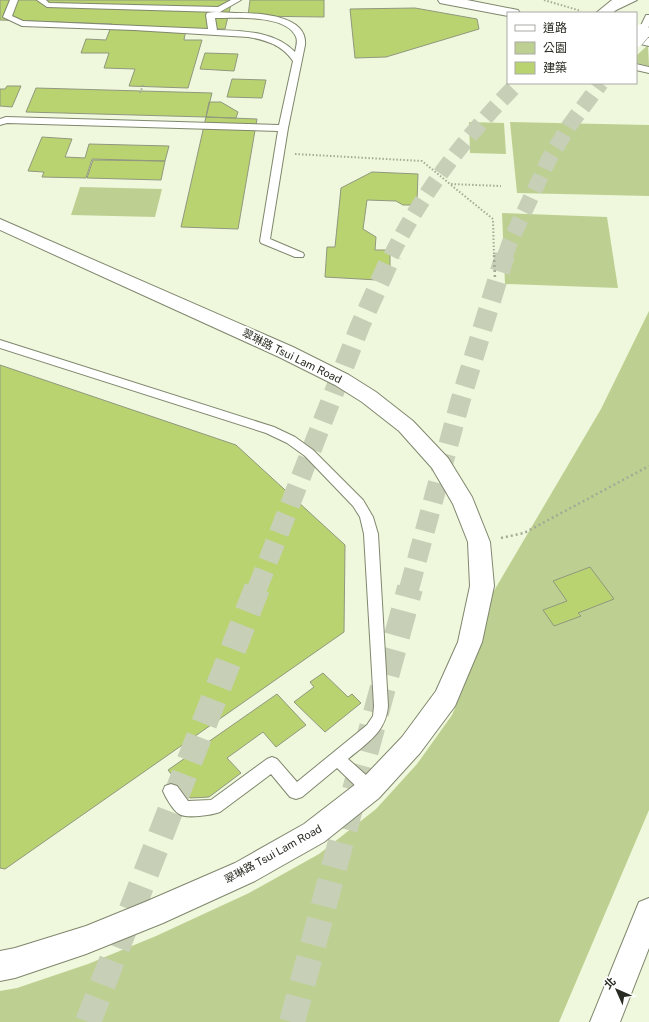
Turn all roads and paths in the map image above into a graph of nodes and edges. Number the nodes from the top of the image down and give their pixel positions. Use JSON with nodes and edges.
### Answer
{"nodes":[{"id":1,"x":14,"y":0,"type":"edge"},
{"id":2,"x":41,"y":0,"type":"edge"},
{"id":3,"x":237,"y":0,"type":"edge"},
{"id":4,"x":445,"y":0,"type":"edge"},
{"id":5,"x":544,"y":0,"type":"edge"},
{"id":6,"x":621,"y":0,"type":"edge"},
{"id":7,"x":633,"y":0,"type":"edge"},
{"id":8,"x":581,"y":11,"type":"dead end"},
{"id":9,"x":508,"y":12,"type":"edge"},
{"id":10,"x":604,"y":12,"type":"edge"},
{"id":11,"x":605,"y":12,"type":"edge"},
{"id":12,"x":649,"y":17,"type":"edge"},
{"id":13,"x":213,"y":32,"type":"junction"},
{"id":14,"x":642,"y":35,"type":"edge"},
{"id":15,"x":297,"y":61,"type":"junction"},
{"id":16,"x":637,"y":67,"type":"edge"},
{"id":17,"x":649,"y":70,"type":"edge"},
{"id":18,"x":144,"y":83,"type":"dead end"},
{"id":19,"x":140,"y":93,"type":"dead end"},
{"id":20,"x":0,"y":122,"type":"edge"},
{"id":21,"x":283,"y":128,"type":"junction"},
{"id":22,"x":279,"y":154,"type":"junction"},
{"id":23,"x":450,"y":184,"type":"junction"},
{"id":24,"x":501,"y":186,"type":"dead end"},
{"id":25,"x":0,"y":224,"type":"edge"},
{"id":26,"x":299,"y":255,"type":"dead end"},
{"id":27,"x":495,"y":280,"type":"dead end"},
{"id":28,"x":0,"y":344,"type":"edge"},
{"id":29,"x":649,"y":466,"type":"edge"},
{"id":30,"x":480,"y":542,"type":"junction"},
{"id":31,"x":337,"y":758,"type":"junction"},
{"id":32,"x":370,"y":789,"type":"junction"},
{"id":33,"x":171,"y":791,"type":"dead end"},
{"id":34,"x":649,"y":912,"type":"edge"},
{"id":35,"x":0,"y":966,"type":"edge"},
{"id":36,"x":605,"y":1022,"type":"edge"}],
"edges":[{"from":1,"to":13,"type":"lane"},
{"from":2,"to":3,"type":"lane"},
{"from":4,"to":9,"type":"main road"},
{"from":5,"to":8,"type":"path"},
{"from":6,"to":10,"type":"main road"},
{"from":7,"to":11,"type":"lane"},
{"from":12,"to":14,"type":"lane"},
{"from":13,"to":15,"type":"lane"},
{"from":13,"to":15,"type":"lane"},
{"from":15,"to":21,"type":"lane"},
{"from":16,"to":17,"type":"lane"},
{"from":18,"to":19,"type":"path"},
{"from":20,"to":21,"type":"lane"},
{"from":21,"to":22,"type":"lane"},
{"from":22,"to":23,"type":"path"},
{"from":22,"to":26,"type":"lane"},
{"from":23,"to":24,"type":"path"},
{"from":23,"to":27,"type":"path"},
{"from":25,"to":30,"type":"main road","name":"翠琳路 Tsui Lam Road"},
{"from":28,"to":31,"type":"lane"},
{"from":29,"to":30,"type":"path"},
{"from":30,"to":32,"type":"main road","name":"翠琳路 Tsui Lam Road"},
{"from":31,"to":32,"type":"lane"},
{"from":31,"to":33,"type":"lane"},
{"from":32,"to":35,"type":"main road","name":"翠琳路 Tsui Lam Road"},
{"from":34,"to":36,"type":"main road"}]}
